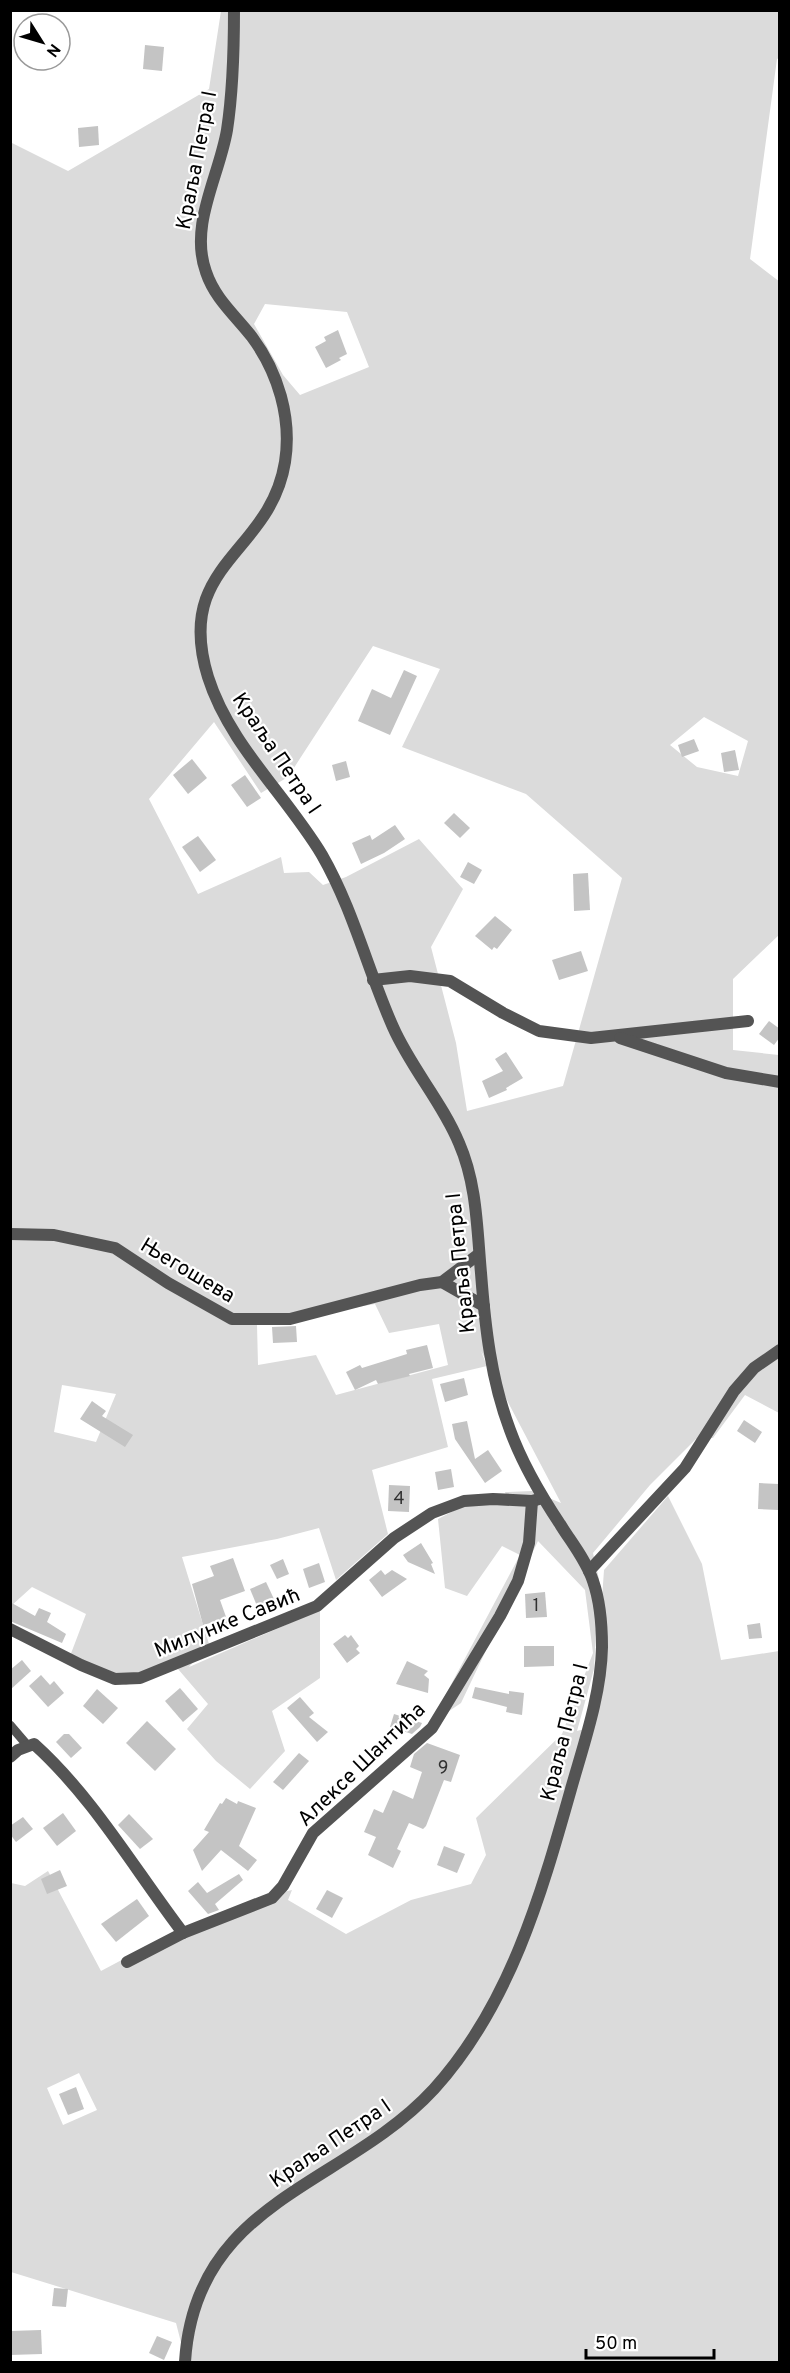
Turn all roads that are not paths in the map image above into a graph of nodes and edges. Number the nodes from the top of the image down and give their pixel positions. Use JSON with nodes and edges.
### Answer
{"nodes":[{"id":1,"x":234,"y":10,"type":"edge"},
{"id":2,"x":373,"y":980,"type":"junction"},
{"id":3,"x":748,"y":1021,"type":"dead end"},
{"id":4,"x":613,"y":1036,"type":"junction"},
{"id":5,"x":780,"y":1082,"type":"edge"},
{"id":6,"x":10,"y":1234,"type":"edge"},
{"id":7,"x":479,"y":1254,"type":"junction"},
{"id":8,"x":442,"y":1282,"type":"junction"},
{"id":9,"x":484,"y":1306,"type":"junction"},
{"id":10,"x":780,"y":1350,"type":"edge"},
{"id":11,"x":538,"y":1499,"type":"junction"},
{"id":12,"x":589,"y":1571,"type":"junction"},
{"id":13,"x":10,"y":1629,"type":"edge"},
{"id":14,"x":10,"y":1725,"type":"edge"},
{"id":15,"x":28,"y":1746,"type":"junction"},
{"id":16,"x":10,"y":1757,"type":"edge"},
{"id":17,"x":183,"y":1933,"type":"junction"},
{"id":18,"x":127,"y":1962,"type":"dead end"},
{"id":19,"x":185,"y":2362,"type":"edge"}],
"edges":[{"from":1,"to":2,"type":"street","name":"Краља Петра I"},
{"from":2,"to":4,"type":"street"},
{"from":2,"to":7,"type":"street","name":"Краља Петра I"},
{"from":3,"to":4,"type":"street"},
{"from":4,"to":5,"type":"street"},
{"from":6,"to":8,"type":"street","name":"Његошева"},
{"from":7,"to":8,"type":"street","name":"Његошева"},
{"from":7,"to":9,"type":"street","name":"Краља Петра I"},
{"from":8,"to":9,"type":"street"},
{"from":9,"to":11,"type":"street","name":"Краља Петра I"},
{"from":10,"to":12,"type":"street"},
{"from":11,"to":12,"type":"street","name":"Краља Петра I"},
{"from":11,"to":13,"type":"street","name":"Милунке Савић"},
{"from":11,"to":17,"type":"street","name":"Алексе Шантића"},
{"from":12,"to":19,"type":"street","name":"Краља Петра I"},
{"from":14,"to":15,"type":"lane"},
{"from":15,"to":16,"type":"street"},
{"from":15,"to":17,"type":"street"},
{"from":17,"to":18,"type":"street","name":"Алексе Шантића"}]}
